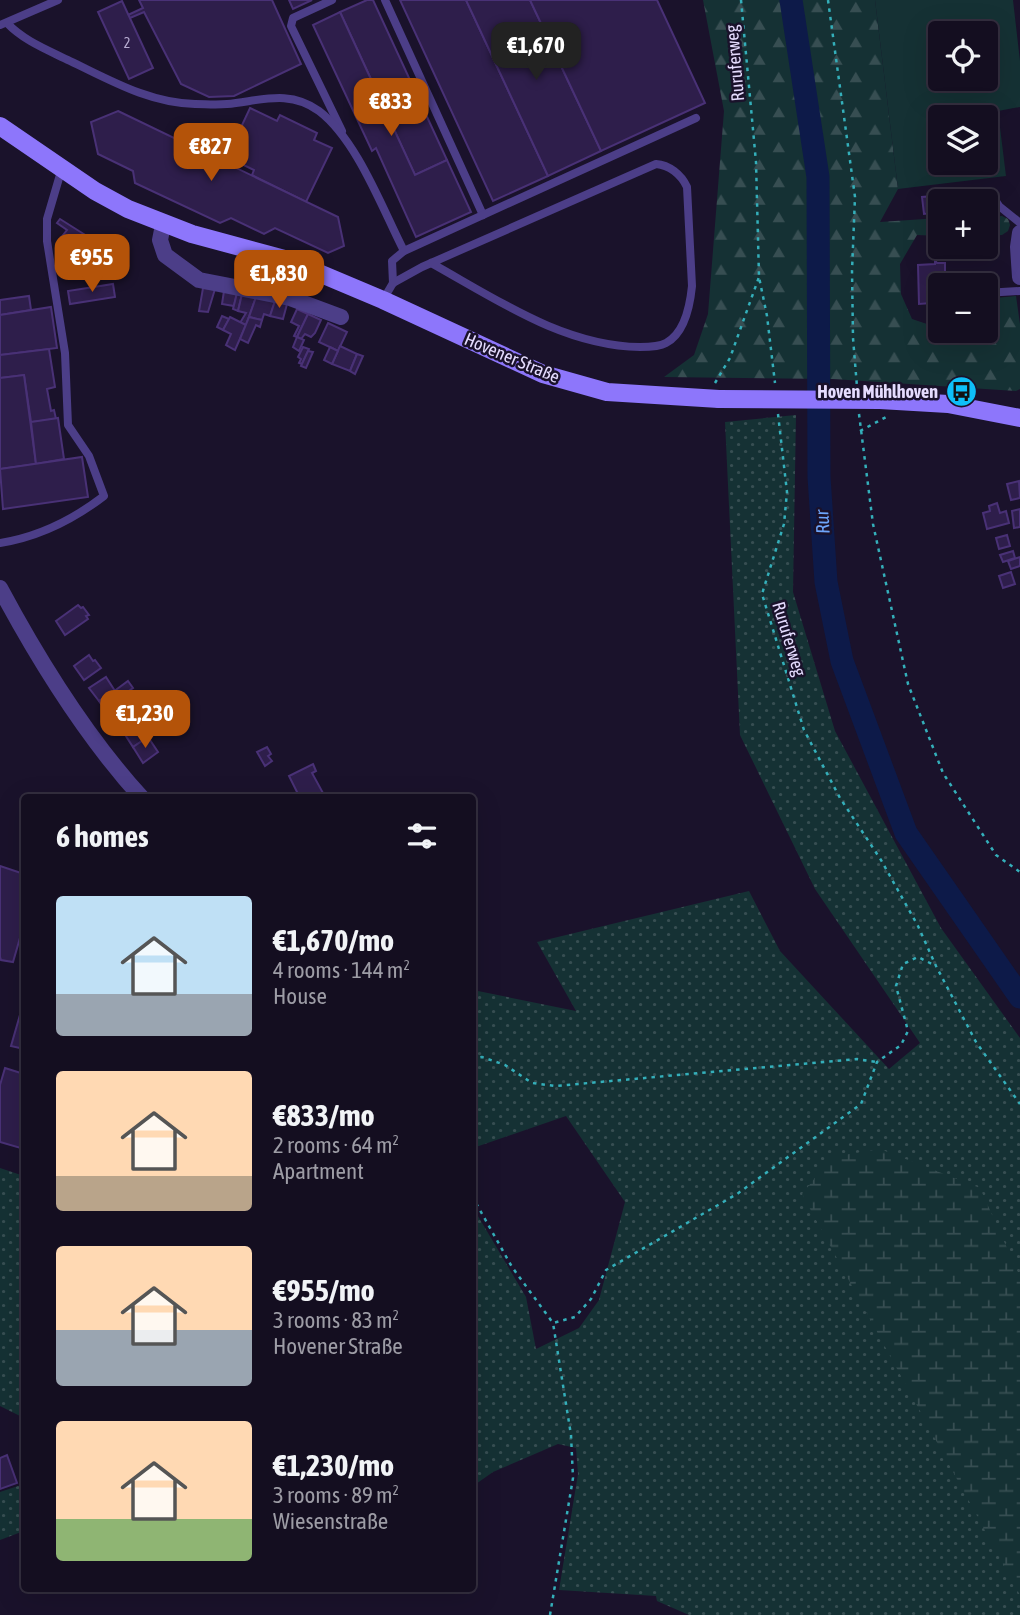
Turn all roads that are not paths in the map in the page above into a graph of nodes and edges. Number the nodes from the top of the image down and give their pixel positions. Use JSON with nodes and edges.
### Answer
{"nodes":[{"id":1,"x":58,"y":0,"type":"edge"},
{"id":2,"x":332,"y":0,"type":"edge"},
{"id":3,"x":385,"y":0,"type":"edge"},
{"id":4,"x":4,"y":24,"type":"edge"},
{"id":5,"x":696,"y":118,"type":"dead end"},
{"id":6,"x":0,"y":127,"type":"edge"},
{"id":7,"x":344,"y":137,"type":"junction"},
{"id":8,"x":62,"y":168,"type":"junction"},
{"id":9,"x":998,"y":204,"type":"edge"},
{"id":10,"x":483,"y":215,"type":"junction"},
{"id":11,"x":1020,"y":223,"type":"edge"},
{"id":12,"x":163,"y":225,"type":"junction"},
{"id":13,"x":1020,"y":233,"type":"edge"},
{"id":14,"x":404,"y":251,"type":"junction"},
{"id":15,"x":431,"y":264,"type":"junction"},
{"id":16,"x":1020,"y":277,"type":"edge"},
{"id":17,"x":393,"y":282,"type":"junction"},
{"id":18,"x":1020,"y":291,"type":"edge"},
{"id":19,"x":998,"y":292,"type":"edge"},
{"id":20,"x":383,"y":300,"type":"junction"},
{"id":21,"x":341,"y":317,"type":"dead end"},
{"id":22,"x":1020,"y":418,"type":"edge"},
{"id":23,"x":0,"y":542,"type":"edge"},
{"id":24,"x":0,"y":588,"type":"edge"},
{"id":25,"x":138,"y":794,"type":"edge"}],
"edges":[{"from":1,"to":4,"type":"lane"},
{"from":2,"to":7,"type":"lane"},
{"from":3,"to":10,"type":"lane"},
{"from":4,"to":7,"type":"lane"},
{"from":5,"to":10,"type":"lane"},
{"from":6,"to":8,"type":"main road","name":"Hovener Straße"},
{"from":7,"to":14,"type":"lane"},
{"from":8,"to":12,"type":"main road","name":"Hovener Straße"},
{"from":8,"to":23,"type":"lane"},
{"from":9,"to":11,"type":"lane"},
{"from":10,"to":14,"type":"lane"},
{"from":12,"to":20,"type":"main road","name":"Hovener Straße"},
{"from":12,"to":21,"type":"street"},
{"from":13,"to":16,"type":"street"},
{"from":14,"to":17,"type":"lane"},
{"from":15,"to":15,"type":"lane"},
{"from":15,"to":17,"type":"lane"},
{"from":17,"to":20,"type":"lane"},
{"from":18,"to":19,"type":"lane"},
{"from":20,"to":22,"type":"main road","name":"Hovener Straße","bridge":true},
{"from":24,"to":25,"type":"street"}]}
